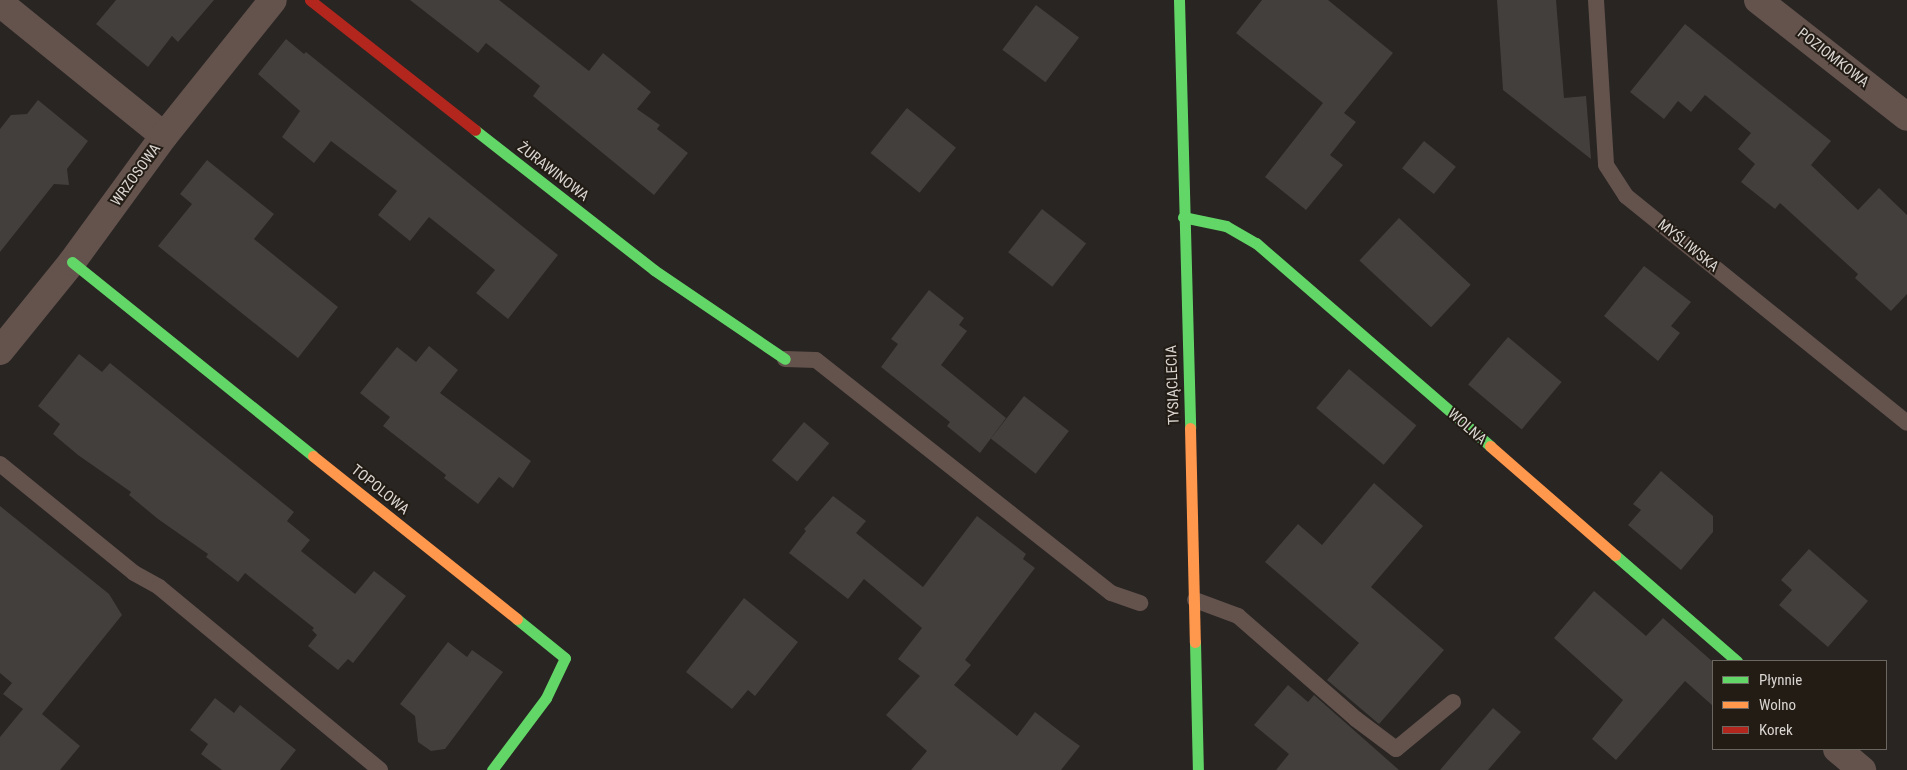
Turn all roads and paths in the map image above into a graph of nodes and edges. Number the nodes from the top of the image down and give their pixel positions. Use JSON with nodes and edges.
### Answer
{"nodes":[{"id":1,"x":273,"y":0,"type":"edge"},
{"id":2,"x":310,"y":0,"type":"edge"},
{"id":3,"x":1179,"y":0,"type":"edge"},
{"id":4,"x":1596,"y":0,"type":"edge"},
{"id":5,"x":1758,"y":0,"type":"edge"},
{"id":6,"x":0,"y":3,"type":"edge"},
{"id":7,"x":1907,"y":117,"type":"edge"},
{"id":8,"x":164,"y":136,"type":"junction"},
{"id":9,"x":1183,"y":217,"type":"junction"},
{"id":10,"x":72,"y":262,"type":"junction"},
{"id":11,"x":0,"y":351,"type":"edge"},
{"id":12,"x":784,"y":359,"type":"joint"},
{"id":13,"x":1907,"y":422,"type":"edge"},
{"id":14,"x":0,"y":464,"type":"edge"},
{"id":15,"x":1195,"y":600,"type":"junction"},
{"id":16,"x":1140,"y":603,"type":"dead end"},
{"id":17,"x":1736,"y":660,"type":"edge"},
{"id":18,"x":1453,"y":702,"type":"dead end"},
{"id":19,"x":1838,"y":750,"type":"edge"},
{"id":20,"x":380,"y":770,"type":"edge"},
{"id":21,"x":492,"y":770,"type":"edge"},
{"id":22,"x":1198,"y":770,"type":"edge"},
{"id":23,"x":1862,"y":770,"type":"edge"}],
"edges":[{"from":1,"to":8,"type":"street","name":"WRZOSOWA"},
{"from":2,"to":12,"type":"street","name":"ŻURAWINOWA"},
{"from":3,"to":9,"type":"street","name":"TYSIĄCLECIA"},
{"from":4,"to":13,"type":"lane","name":"MYŚLIWSKA"},
{"from":5,"to":7,"type":"street","name":"POZIOMKOWA"},
{"from":6,"to":8,"type":"street"},
{"from":8,"to":10,"type":"street","name":"WRZOSOWA"},
{"from":9,"to":15,"type":"street","name":"TYSIĄCLECIA"},
{"from":9,"to":17,"type":"street","name":"WOLNA"},
{"from":10,"to":11,"type":"street","name":"WRZOSOWA"},
{"from":10,"to":21,"type":"street","name":"TOPOLOWA"},
{"from":12,"to":16,"type":"lane"},
{"from":14,"to":20,"type":"lane"},
{"from":15,"to":18,"type":"lane"},
{"from":15,"to":22,"type":"street","name":"TYSIĄCLECIA"},
{"from":19,"to":23,"type":"street"}]}
